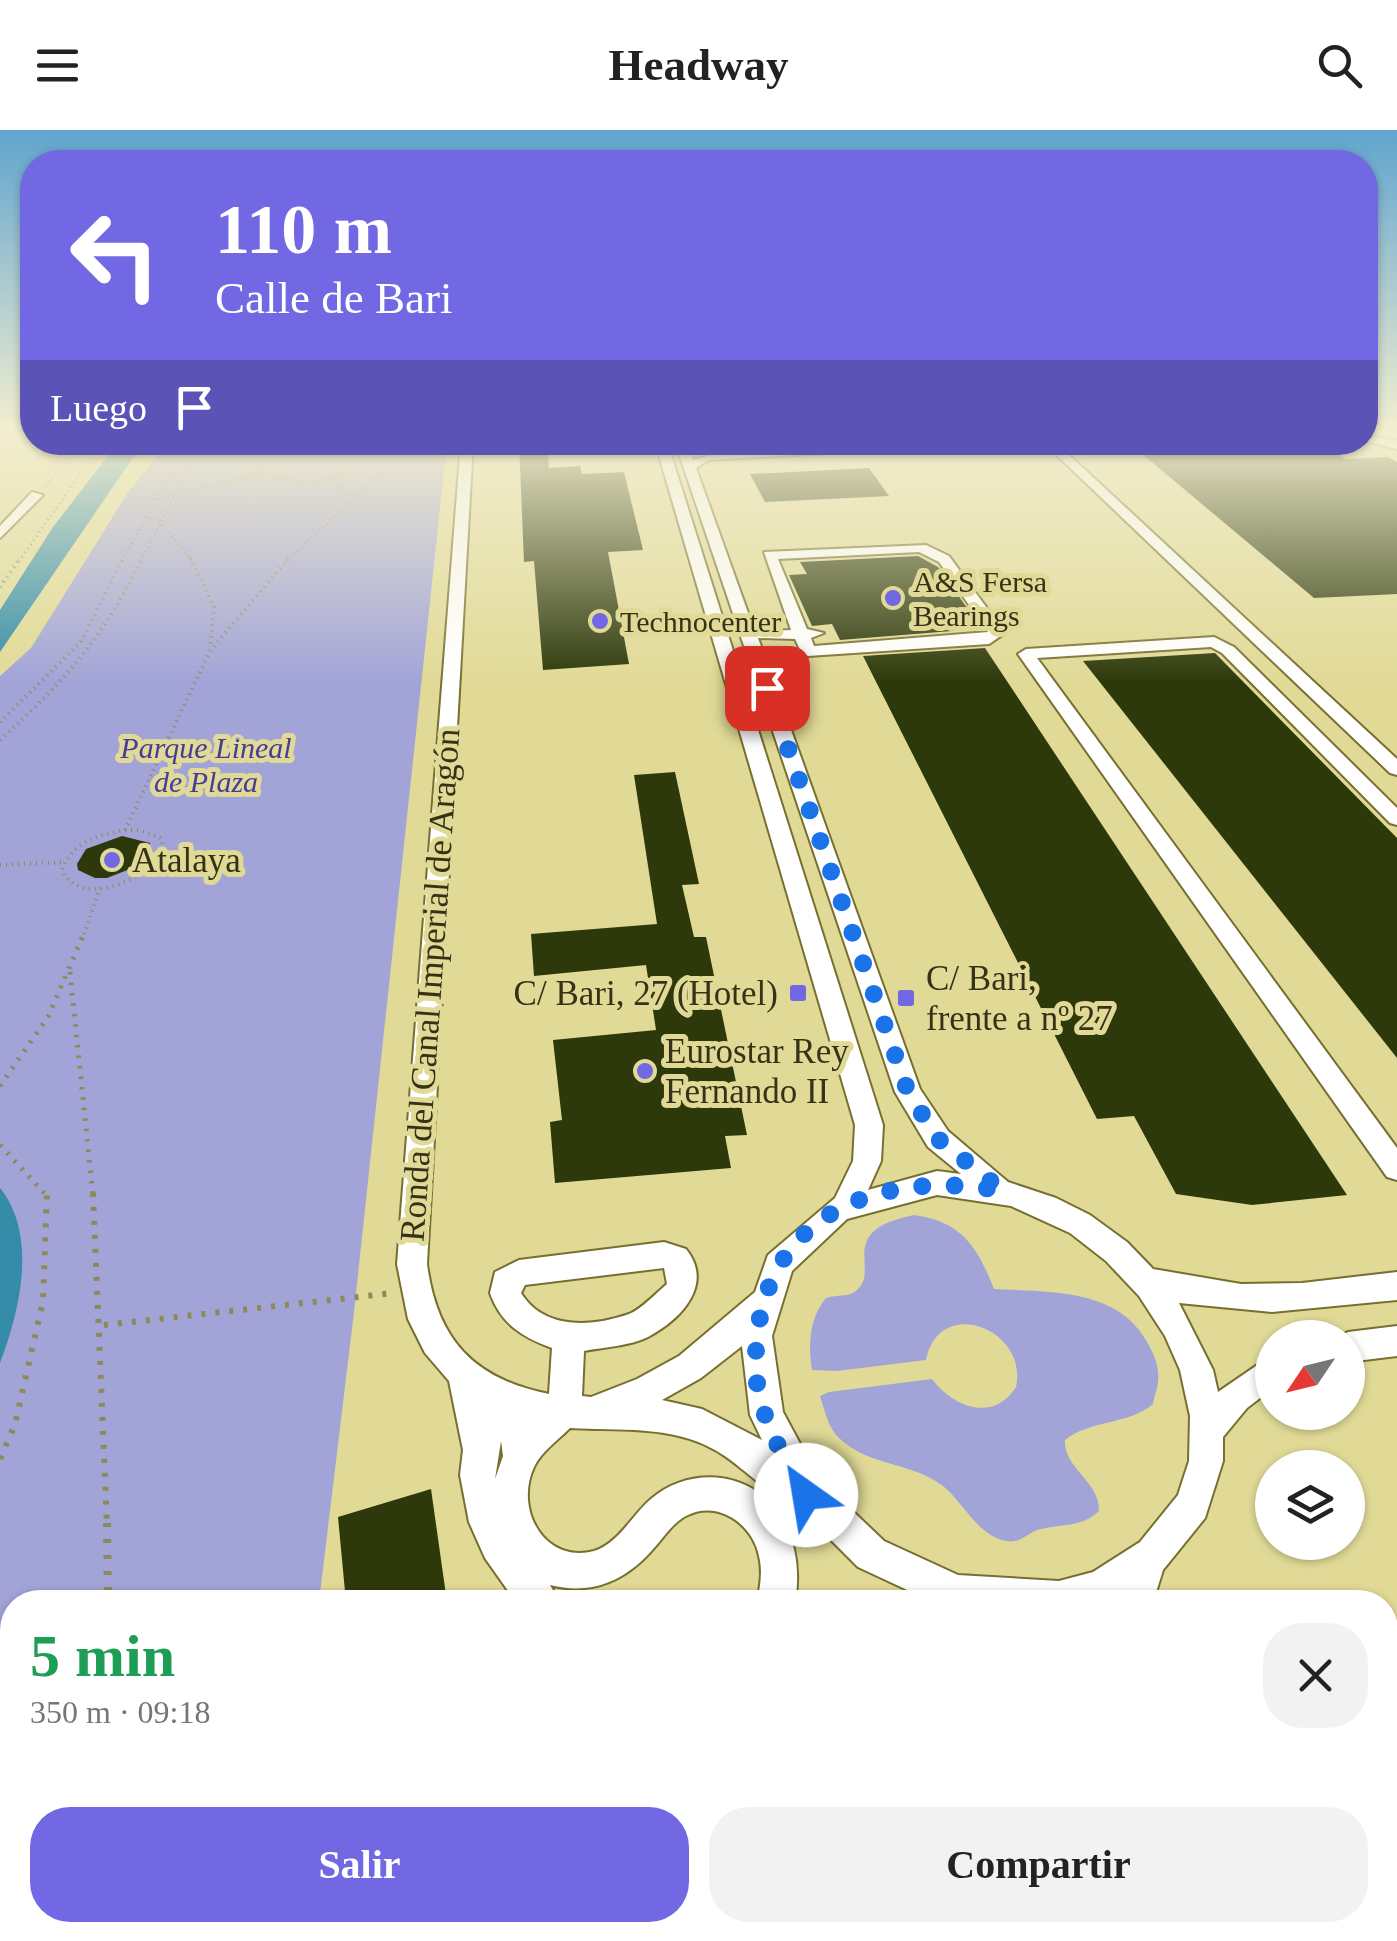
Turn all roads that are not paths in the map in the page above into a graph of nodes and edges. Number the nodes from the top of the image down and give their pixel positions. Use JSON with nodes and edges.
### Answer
{"nodes":[{"id":1,"x":19,"y":514,"type":"edge"},
{"id":2,"x":462,"y":514,"type":"edge"},
{"id":3,"x":682,"y":514,"type":"edge"},
{"id":4,"x":706,"y":514,"type":"edge"},
{"id":5,"x":1124,"y":514,"type":"edge"},
{"id":6,"x":0,"y":534,"type":"edge"},
{"id":7,"x":746,"y":628,"type":"junction"},
{"id":8,"x":837,"y":634,"type":"dead end"},
{"id":9,"x":802,"y":637,"type":"junction"},
{"id":10,"x":755,"y":653,"type":"junction"},
{"id":11,"x":1397,"y":769,"type":"edge"},
{"id":12,"x":1397,"y":819,"type":"edge"},
{"id":13,"x":1397,"y":1168,"type":"edge"},
{"id":14,"x":1003,"y":1191,"type":"junction"},
{"id":15,"x":847,"y":1204,"type":"junction"},
{"id":16,"x":1147,"y":1281,"type":"junction"},
{"id":17,"x":1397,"y":1286,"type":"edge"},
{"id":18,"x":762,"y":1302,"type":"junction"},
{"id":19,"x":568,"y":1339,"type":"junction"},
{"id":20,"x":1397,"y":1340,"type":"edge"},
{"id":21,"x":1365,"y":1345,"type":"edge"},
{"id":22,"x":464,"y":1375,"type":"junction"},
{"id":23,"x":1255,"y":1382,"type":"edge"},
{"id":24,"x":513,"y":1401,"type":"junction"},
{"id":25,"x":579,"y":1411,"type":"junction"},
{"id":26,"x":1208,"y":1431,"type":"junction"},
{"id":27,"x":479,"y":1446,"type":"junction"},
{"id":28,"x":520,"y":1456,"type":"junction"},
{"id":29,"x":806,"y":1495,"type":"junction"},
{"id":30,"x":1148,"y":1560,"type":"junction"},
{"id":31,"x":906,"y":1576,"type":"junction"},
{"id":32,"x":531,"y":1590,"type":"edge"},
{"id":33,"x":778,"y":1590,"type":"edge"},
{"id":34,"x":923,"y":1590,"type":"edge"},
{"id":35,"x":946,"y":1590,"type":"edge"},
{"id":36,"x":1087,"y":1590,"type":"edge"},
{"id":37,"x":1138,"y":1590,"type":"edge"}],
"edges":[{"from":1,"to":6,"type":"street"},
{"from":2,"to":22,"type":"street","name":"Ronda del Canal Imperial de Aragón"},
{"from":3,"to":15,"type":"street"},
{"from":4,"to":7,"type":"street"},
{"from":5,"to":11,"type":"street"},
{"from":7,"to":9,"type":"street"},
{"from":7,"to":10,"type":"street"},
{"from":8,"to":9,"type":"street"},
{"from":9,"to":9,"type":"street"},
{"from":9,"to":10,"type":"street"},
{"from":10,"to":14,"type":"street"},
{"from":12,"to":13,"type":"street"},
{"from":14,"to":15,"type":"street"},
{"from":14,"to":16,"type":"street"},
{"from":15,"to":18,"type":"street"},
{"from":16,"to":17,"type":"street"},
{"from":16,"to":26,"type":"street"},
{"from":18,"to":25,"type":"street"},
{"from":18,"to":29,"type":"street"},
{"from":19,"to":19,"type":"street"},
{"from":19,"to":25,"type":"street"},
{"from":20,"to":21,"type":"street"},
{"from":22,"to":24,"type":"street","name":"Ronda del Canal Imperial de Aragón"},
{"from":22,"to":27,"type":"street"},
{"from":23,"to":26,"type":"street"},
{"from":24,"to":25,"type":"street","name":"Ronda del Canal Imperial de Aragón"},
{"from":24,"to":27,"type":"street"},
{"from":24,"to":28,"type":"street"},
{"from":25,"to":28,"type":"street"},
{"from":25,"to":29,"type":"street","name":"Ronda del Canal Imperial de Aragón"},
{"from":26,"to":30,"type":"street"},
{"from":27,"to":32,"type":"street"},
{"from":28,"to":33,"type":"street"},
{"from":29,"to":31,"type":"street"},
{"from":30,"to":36,"type":"street"},
{"from":30,"to":37,"type":"street"},
{"from":31,"to":34,"type":"street"},
{"from":31,"to":35,"type":"street"}]}
